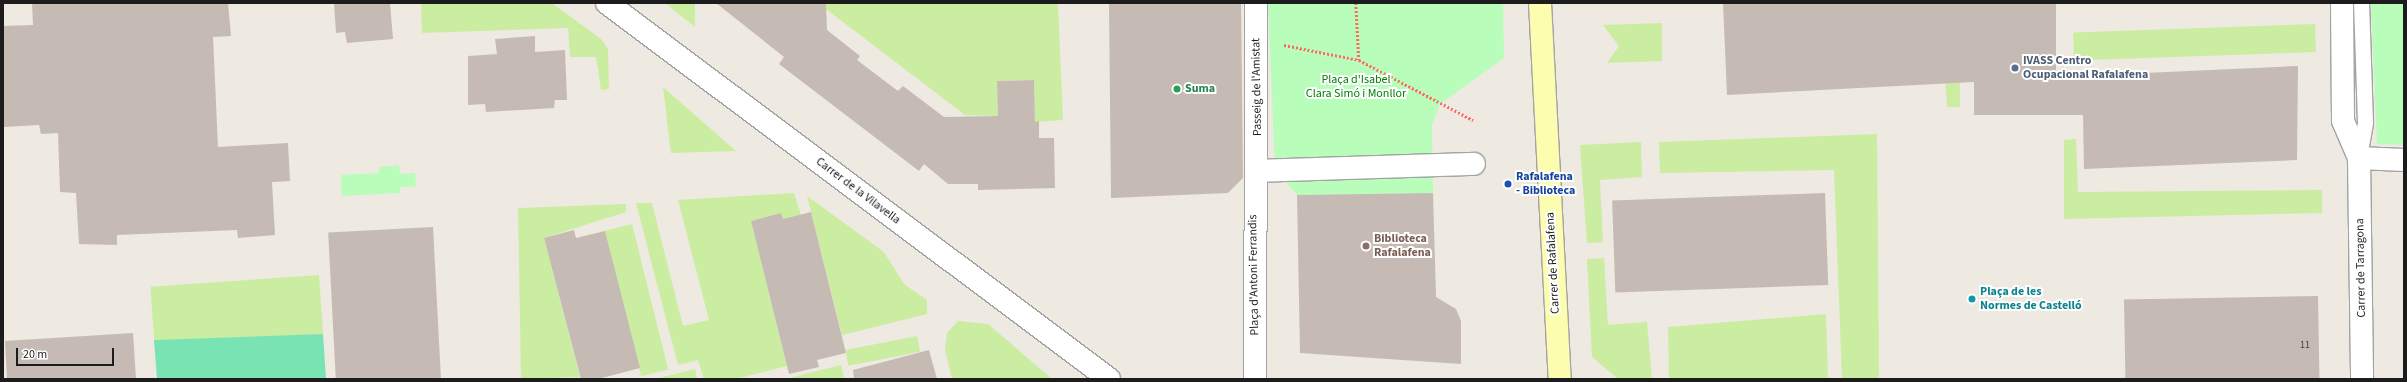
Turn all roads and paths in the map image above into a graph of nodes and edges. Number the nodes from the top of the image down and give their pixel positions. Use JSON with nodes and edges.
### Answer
{"nodes":[{"id":1,"x":607,"y":3,"type":"edge"},
{"id":2,"x":1256,"y":3,"type":"edge"},
{"id":3,"x":1356,"y":3,"type":"edge"},
{"id":4,"x":1540,"y":3,"type":"edge"},
{"id":5,"x":2342,"y":3,"type":"edge"},
{"id":6,"x":2361,"y":3,"type":"edge"},
{"id":7,"x":1256,"y":39,"type":"junction"},
{"id":8,"x":1359,"y":60,"type":"junction"},
{"id":9,"x":1473,"y":120,"type":"dead end"},
{"id":10,"x":2359,"y":158,"type":"junction"},
{"id":11,"x":2404,"y":160,"type":"edge"},
{"id":12,"x":1474,"y":164,"type":"dead end"},
{"id":13,"x":1258,"y":171,"type":"junction"},
{"id":14,"x":1109,"y":379,"type":"edge"},
{"id":15,"x":1255,"y":379,"type":"edge"},
{"id":16,"x":1560,"y":379,"type":"edge"},
{"id":17,"x":2362,"y":379,"type":"edge"}],
"edges":[{"from":1,"to":14,"type":"street","name":"Carrer de la Vilavella"},
{"from":2,"to":7,"type":"street","name":"Passeig de l'Amistat"},
{"from":3,"to":8,"type":"path"},
{"from":4,"to":16,"type":"street","name":"Carrer de Rafalafena"},
{"from":5,"to":10,"type":"street"},
{"from":6,"to":10,"type":"lane"},
{"from":7,"to":8,"type":"path"},
{"from":7,"to":13,"type":"street","name":"Passeig de l'Amistat"},
{"from":8,"to":9,"type":"path"},
{"from":10,"to":11,"type":"street"},
{"from":10,"to":17,"type":"street","name":"Carrer de Tarragona"},
{"from":12,"to":13,"type":"street"},
{"from":13,"to":15,"type":"street","name":"Plaça d'Antoni Ferrandis"}]}
